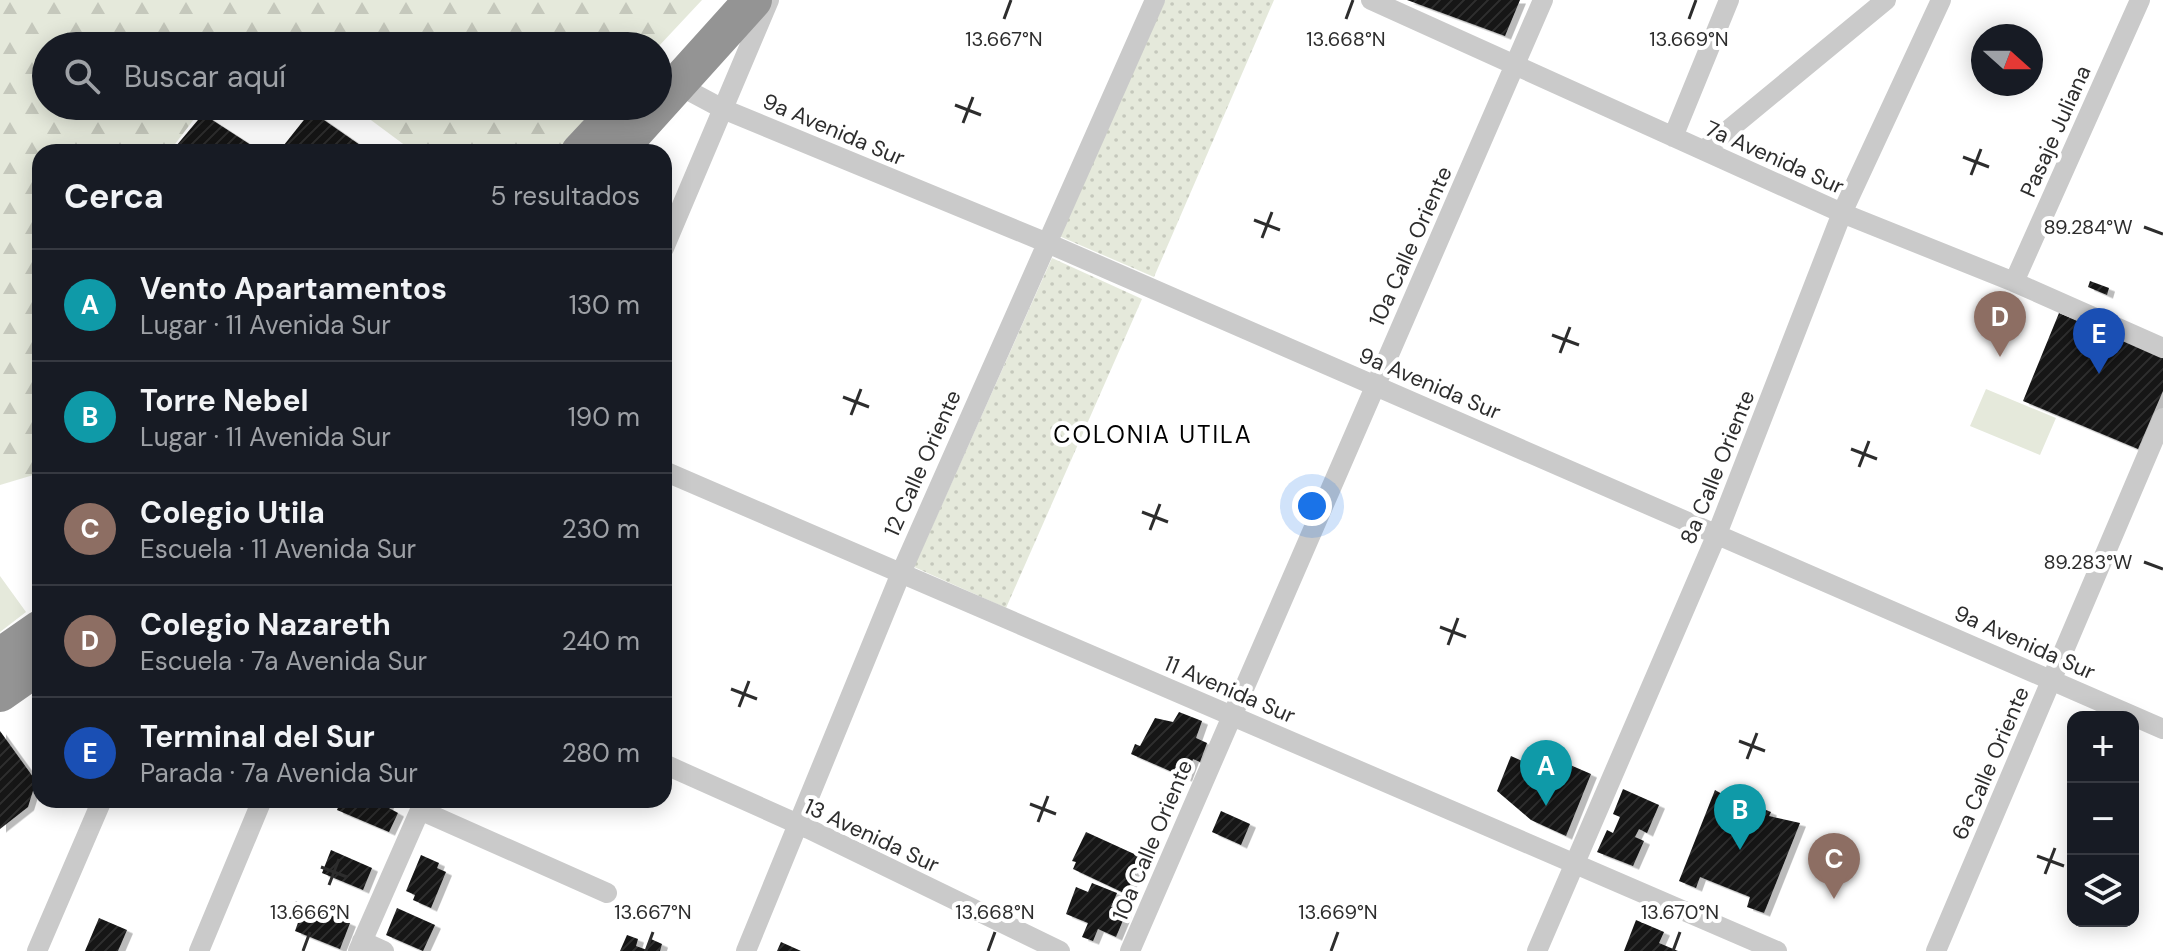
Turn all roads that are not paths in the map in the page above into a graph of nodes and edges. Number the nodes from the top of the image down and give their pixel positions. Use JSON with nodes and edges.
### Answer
{"nodes":[{"id":1,"x":719,"y":0,"type":"edge"},
{"id":2,"x":753,"y":0,"type":"edge"},
{"id":3,"x":769,"y":0,"type":"edge"},
{"id":4,"x":1155,"y":0,"type":"edge"},
{"id":5,"x":1371,"y":0,"type":"edge"},
{"id":6,"x":1543,"y":0,"type":"edge"},
{"id":7,"x":1729,"y":0,"type":"edge"},
{"id":8,"x":1886,"y":0,"type":"edge"},
{"id":9,"x":1941,"y":0,"type":"edge"},
{"id":10,"x":2140,"y":0,"type":"edge"},
{"id":11,"x":1515,"y":65,"type":"junction"},
{"id":12,"x":672,"y":70,"type":"edge"},
{"id":13,"x":672,"y":72,"type":"edge"},
{"id":14,"x":672,"y":78,"type":"edge"},
{"id":15,"x":723,"y":109,"type":"junction"},
{"id":16,"x":610,"y":120,"type":"edge"},
{"id":17,"x":638,"y":120,"type":"edge"},
{"id":18,"x":1673,"y":137,"type":"junction"},
{"id":19,"x":587,"y":144,"type":"edge"},
{"id":20,"x":621,"y":144,"type":"edge"},
{"id":21,"x":1704,"y":150,"type":"junction"},
{"id":22,"x":1842,"y":213,"type":"junction"},
{"id":23,"x":672,"y":229,"type":"edge"},
{"id":24,"x":1045,"y":242,"type":"junction"},
{"id":25,"x":2014,"y":282,"type":"junction"},
{"id":26,"x":2163,"y":348,"type":"edge"},
{"id":27,"x":1375,"y":386,"type":"junction"},
{"id":28,"x":2163,"y":418,"type":"edge"},
{"id":29,"x":672,"y":474,"type":"edge"},
{"id":30,"x":1717,"y":534,"type":"junction"},
{"id":31,"x":901,"y":573,"type":"junction"},
{"id":32,"x":32,"y":635,"type":"edge"},
{"id":33,"x":0,"y":657,"type":"edge"},
{"id":34,"x":32,"y":671,"type":"edge"},
{"id":35,"x":2052,"y":679,"type":"junction"},
{"id":36,"x":0,"y":693,"type":"edge"},
{"id":37,"x":1232,"y":716,"type":"junction"},
{"id":38,"x":2163,"y":729,"type":"edge"},
{"id":39,"x":672,"y":768,"type":"edge"},
{"id":40,"x":99,"y":808,"type":"edge"},
{"id":41,"x":259,"y":808,"type":"edge"},
{"id":42,"x":421,"y":808,"type":"edge"},
{"id":43,"x":428,"y":808,"type":"edge"},
{"id":44,"x":798,"y":825,"type":"junction"},
{"id":45,"x":1575,"y":864,"type":"junction"},
{"id":46,"x":607,"y":893,"type":"dead end"},
{"id":47,"x":360,"y":946,"type":"edge"},
{"id":48,"x":37,"y":951,"type":"edge"},
{"id":49,"x":199,"y":951,"type":"edge"},
{"id":50,"x":384,"y":951,"type":"edge"},
{"id":51,"x":746,"y":951,"type":"edge"},
{"id":52,"x":1060,"y":951,"type":"edge"},
{"id":53,"x":1130,"y":951,"type":"edge"},
{"id":54,"x":1537,"y":951,"type":"edge"},
{"id":55,"x":1777,"y":951,"type":"edge"},
{"id":56,"x":1936,"y":951,"type":"edge"}],
"edges":[{"from":1,"to":12,"type":"highway"},
{"from":2,"to":13,"type":"highway"},
{"from":3,"to":15,"type":"street"},
{"from":4,"to":24,"type":"street","name":"12 Calle Oriente"},
{"from":5,"to":11,"type":"street","name":"7a Avenida Sur"},
{"from":6,"to":11,"type":"street","name":"10a Calle Oriente"},
{"from":7,"to":18,"type":"street"},
{"from":8,"to":21,"type":"street"},
{"from":9,"to":22,"type":"street","name":"8a Calle Oriente"},
{"from":10,"to":25,"type":"street","name":"Pasaje Juliana"},
{"from":11,"to":18,"type":"street","name":"7a Avenida Sur"},
{"from":11,"to":27,"type":"street","name":"10a Calle Oriente"},
{"from":14,"to":15,"type":"street","name":"9a Avenida Sur"},
{"from":15,"to":23,"type":"street"},
{"from":15,"to":24,"type":"street","name":"9a Avenida Sur"},
{"from":16,"to":19,"type":"highway"},
{"from":17,"to":20,"type":"highway"},
{"from":18,"to":21,"type":"street","name":"7a Avenida Sur"},
{"from":21,"to":22,"type":"street","name":"7a Avenida Sur"},
{"from":22,"to":25,"type":"street","name":"7a Avenida Sur"},
{"from":22,"to":30,"type":"street","name":"8a Calle Oriente"},
{"from":24,"to":27,"type":"street","name":"9a Avenida Sur"},
{"from":24,"to":31,"type":"street","name":"12 Calle Oriente"},
{"from":25,"to":26,"type":"street","name":"7a Avenida Sur"},
{"from":27,"to":30,"type":"street","name":"9a Avenida Sur"},
{"from":27,"to":37,"type":"street","name":"10a Calle Oriente"},
{"from":28,"to":35,"type":"street","name":"6a Calle Oriente"},
{"from":29,"to":31,"type":"street","name":"11 Avenida Sur"},
{"from":30,"to":35,"type":"street","name":"9a Avenida Sur"},
{"from":30,"to":45,"type":"street","name":"8a Calle Oriente"},
{"from":31,"to":37,"type":"street","name":"11 Avenida Sur"},
{"from":31,"to":44,"type":"street","name":"12 Calle Oriente"},
{"from":32,"to":33,"type":"highway"},
{"from":34,"to":36,"type":"highway"},
{"from":35,"to":38,"type":"street","name":"9a Avenida Sur"},
{"from":35,"to":56,"type":"street","name":"6a Calle Oriente"},
{"from":37,"to":45,"type":"street","name":"11 Avenida Sur"},
{"from":37,"to":53,"type":"street","name":"10a Calle Oriente"},
{"from":39,"to":44,"type":"street","name":"13 Avenida Sur"},
{"from":40,"to":48,"type":"street"},
{"from":41,"to":49,"type":"street"},
{"from":42,"to":47,"type":"street"},
{"from":43,"to":46,"type":"street"},
{"from":44,"to":51,"type":"street","name":"12 Calle Oriente"},
{"from":44,"to":52,"type":"street","name":"13 Avenida Sur"},
{"from":45,"to":54,"type":"street","name":"8a Calle Oriente"},
{"from":45,"to":55,"type":"street","name":"11 Avenida Sur"},
{"from":47,"to":50,"type":"street"}]}
